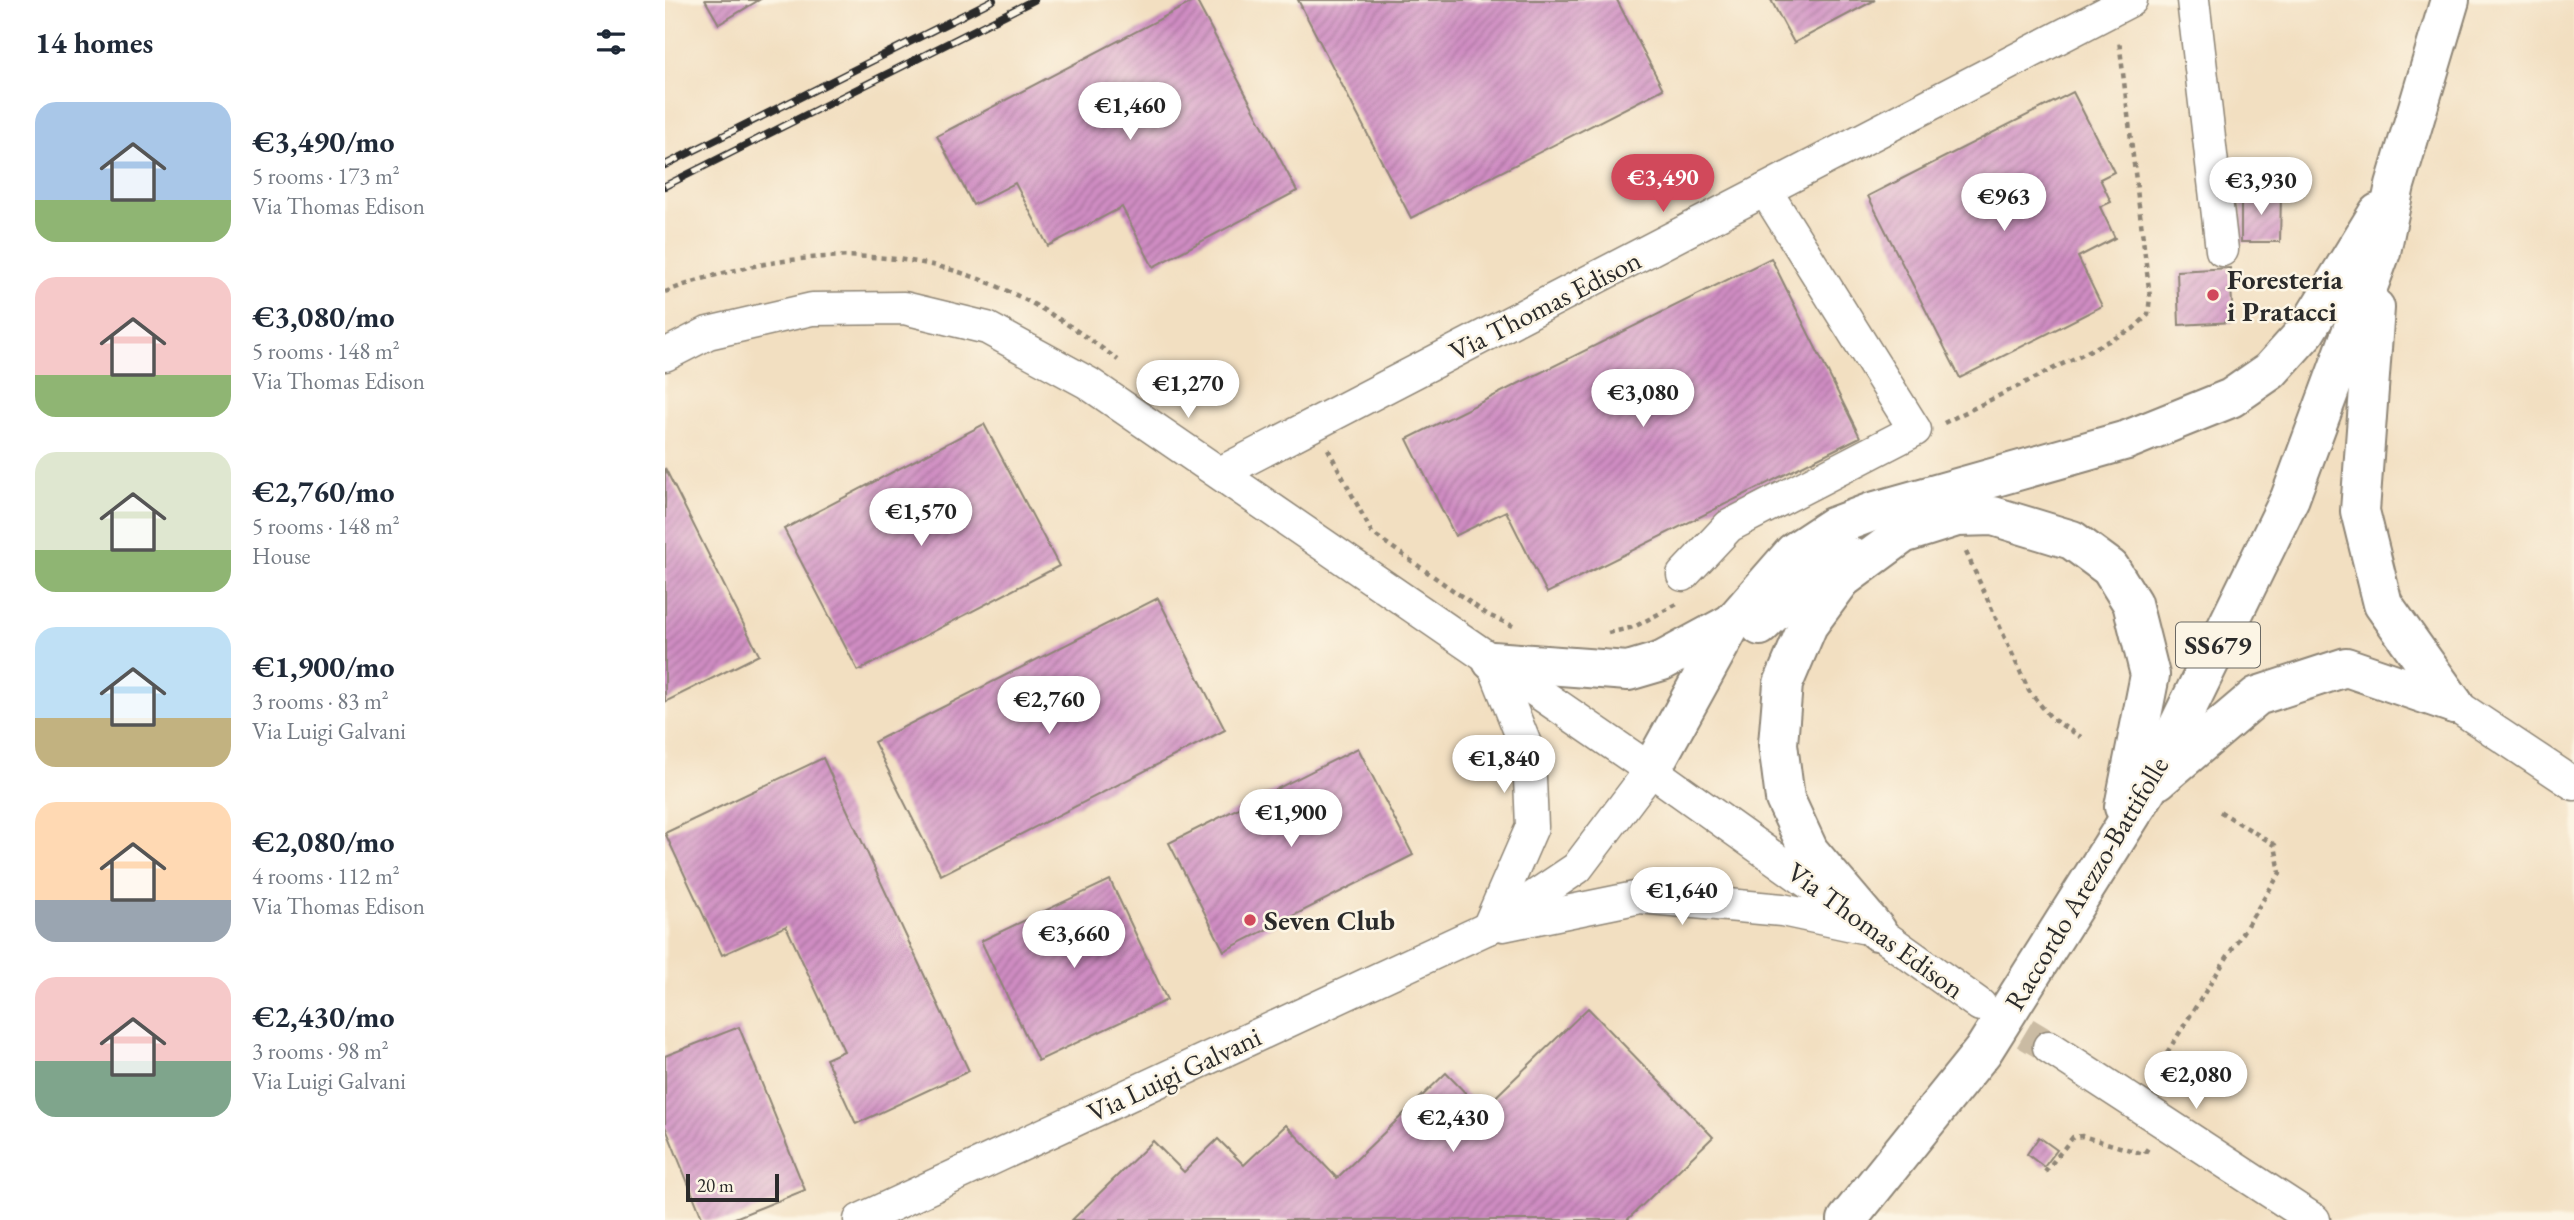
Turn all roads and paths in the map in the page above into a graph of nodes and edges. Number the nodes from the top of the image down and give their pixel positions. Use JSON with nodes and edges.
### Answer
{"nodes":[{"id":1,"x":2193,"y":0,"type":"edge"},
{"id":2,"x":2450,"y":0,"type":"edge"},
{"id":3,"x":2123,"y":4,"type":"edge"},
{"id":4,"x":2395,"y":185,"type":"junction"},
{"id":5,"x":1765,"y":190,"type":"junction"},
{"id":6,"x":2222,"y":250,"type":"dead end"},
{"id":7,"x":2381,"y":252,"type":"junction"},
{"id":8,"x":665,"y":355,"type":"edge"},
{"id":9,"x":1315,"y":424,"type":"junction"},
{"id":10,"x":1933,"y":429,"type":"dead end"},
{"id":11,"x":1220,"y":473,"type":"junction"},
{"id":12,"x":1903,"y":534,"type":"junction"},
{"id":13,"x":1964,"y":548,"type":"dead end"},
{"id":14,"x":1685,"y":586,"type":"joint"},
{"id":15,"x":1732,"y":624,"type":"junction"},
{"id":16,"x":1516,"y":627,"type":"dead end"},
{"id":17,"x":1602,"y":635,"type":"dead end"},
{"id":18,"x":1492,"y":661,"type":"junction"},
{"id":19,"x":2454,"y":704,"type":"junction"},
{"id":20,"x":2081,"y":737,"type":"dead end"},
{"id":21,"x":1657,"y":759,"type":"junction"},
{"id":22,"x":2574,"y":784,"type":"edge"},
{"id":23,"x":2147,"y":790,"type":"junction"},
{"id":24,"x":2216,"y":809,"type":"dead end"},
{"id":25,"x":2118,"y":840,"type":"junction"},
{"id":26,"x":1488,"y":929,"type":"junction"},
{"id":27,"x":1877,"y":931,"type":"junction"},
{"id":28,"x":1980,"y":1005,"type":"tunnel mouth"},
{"id":29,"x":2049,"y":1047,"type":"tunnel mouth"},
{"id":30,"x":2150,"y":1085,"type":"dead end"},
{"id":31,"x":2166,"y":1123,"type":"junction"},
{"id":32,"x":2045,"y":1172,"type":"dead end"},
{"id":33,"x":860,"y":1220,"type":"edge"},
{"id":34,"x":1847,"y":1220,"type":"edge"},
{"id":35,"x":2314,"y":1220,"type":"edge"}],
"edges":[{"from":1,"to":6,"type":"street"},
{"from":2,"to":4,"type":"main road","name":"Raccordo Arezzo-Battifolle","number":"SS679"},
{"from":3,"to":5,"type":"street","name":"Via Thomas Edison"},
{"from":3,"to":10,"type":"path"},
{"from":4,"to":7,"type":"main road","name":"Raccordo Arezzo-Battifolle","number":"SS679"},
{"from":4,"to":15,"type":"main road"},
{"from":5,"to":9,"type":"street","name":"Via Thomas Edison"},
{"from":5,"to":14,"type":"street"},
{"from":7,"to":19,"type":"main road"},
{"from":7,"to":23,"type":"main road","name":"Raccordo Arezzo-Battifolle","number":"SS679"},
{"from":8,"to":11,"type":"street","name":"Via Thomas Edison"},
{"from":9,"to":11,"type":"street","name":"Via Thomas Edison"},
{"from":9,"to":16,"type":"path"},
{"from":11,"to":18,"type":"street","name":"Via Thomas Edison"},
{"from":12,"to":21,"type":"main road"},
{"from":12,"to":25,"type":"main road"},
{"from":12,"to":27,"type":"main road"},
{"from":13,"to":20,"type":"path"},
{"from":14,"to":17,"type":"path"},
{"from":15,"to":18,"type":"main road"},
{"from":15,"to":21,"type":"main road"},
{"from":18,"to":21,"type":"street","name":"Via Thomas Edison"},
{"from":18,"to":26,"type":"street"},
{"from":19,"to":22,"type":"street"},
{"from":19,"to":23,"type":"main road"},
{"from":21,"to":26,"type":"street","name":"Via Luigi Galvani"},
{"from":21,"to":27,"type":"street","name":"Via Thomas Edison"},
{"from":23,"to":25,"type":"main road","name":"Raccordo Arezzo-Battifolle","number":"SS679"},
{"from":24,"to":30,"type":"path"},
{"from":25,"to":34,"type":"main road","name":"Raccordo Arezzo-Battifolle","number":"SS679"},
{"from":26,"to":27,"type":"street","name":"Via Luigi Galvani"},
{"from":26,"to":33,"type":"street","name":"Via Luigi Galvani"},
{"from":27,"to":28,"type":"street","name":"Via Thomas Edison"},
{"from":29,"to":31,"type":"street"},
{"from":31,"to":32,"type":"path"},
{"from":31,"to":35,"type":"street"}]}
